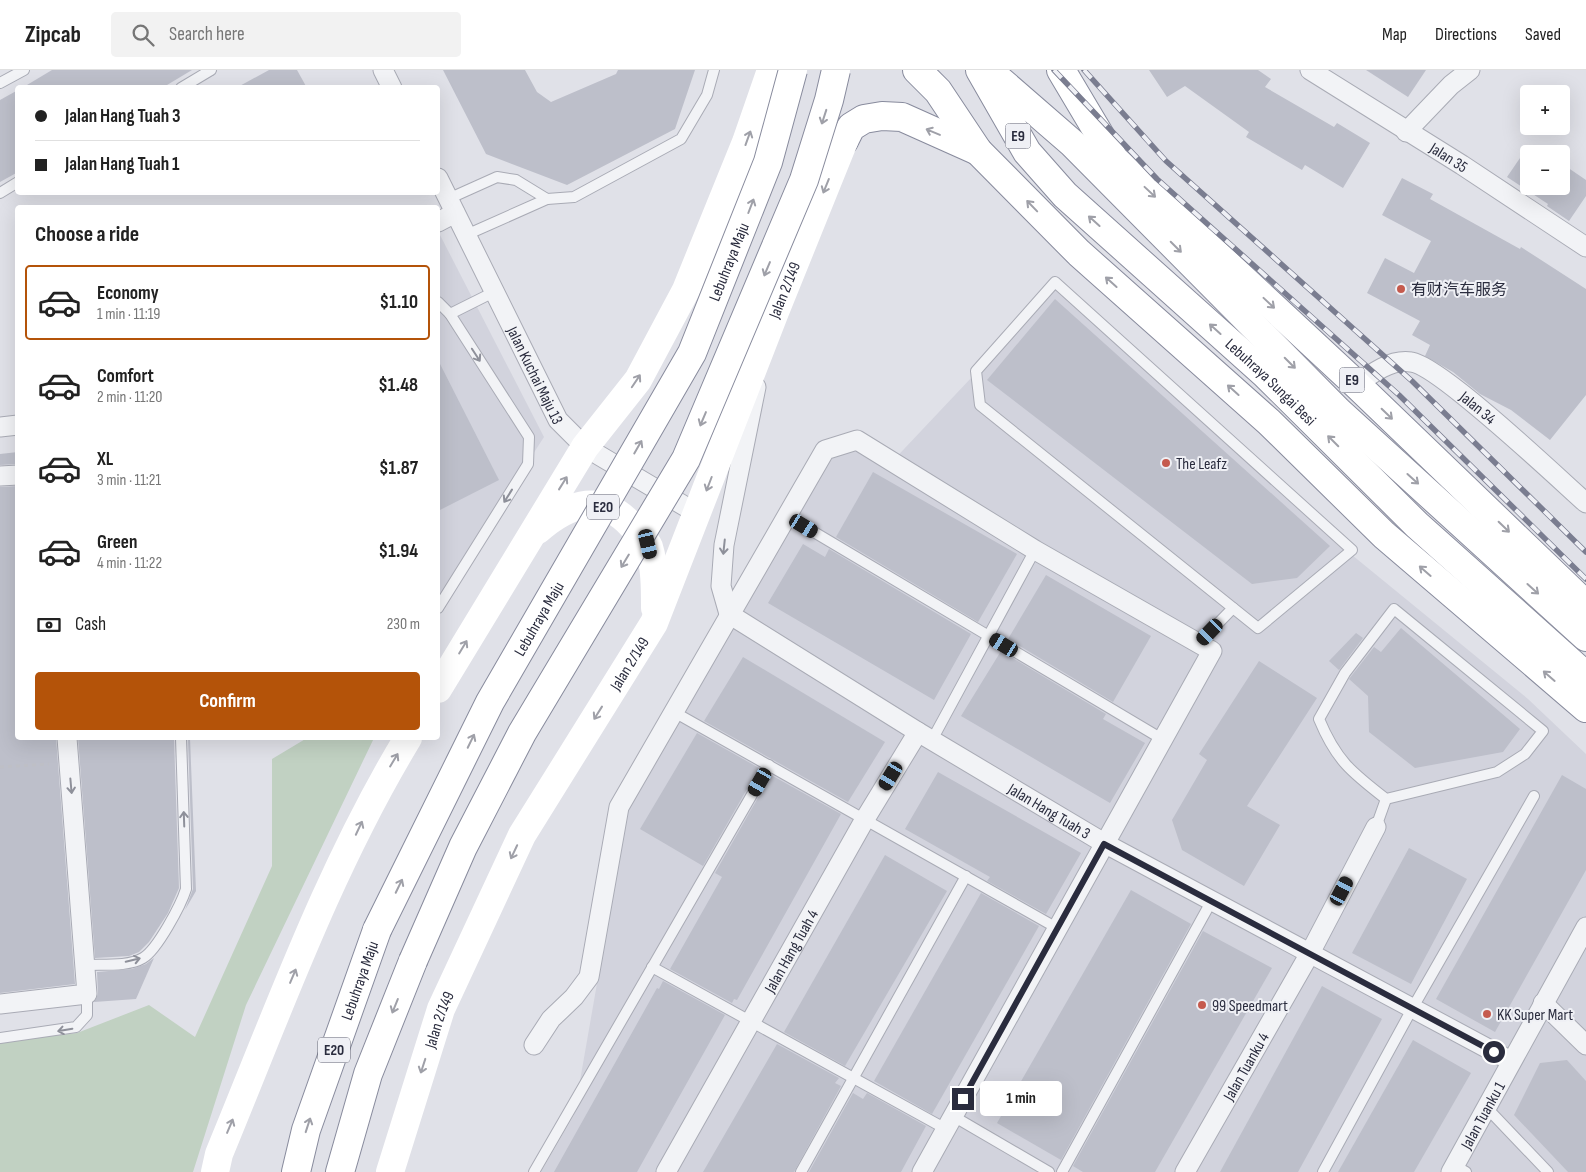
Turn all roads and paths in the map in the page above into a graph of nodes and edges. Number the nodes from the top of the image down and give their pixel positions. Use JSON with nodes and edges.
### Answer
{"nodes":[{"id":1,"x":24,"y":70,"type":"edge"},
{"id":2,"x":211,"y":70,"type":"edge"},
{"id":3,"x":383,"y":70,"type":"edge"},
{"id":4,"x":714,"y":70,"type":"edge"},
{"id":5,"x":771,"y":70,"type":"edge"},
{"id":6,"x":793,"y":70,"type":"edge"},
{"id":7,"x":836,"y":70,"type":"edge"},
{"id":8,"x":917,"y":70,"type":"edge"},
{"id":9,"x":980,"y":70,"type":"edge"},
{"id":10,"x":988,"y":70,"type":"edge"},
{"id":11,"x":1008,"y":70,"type":"edge"},
{"id":12,"x":1061,"y":70,"type":"edge"},
{"id":13,"x":1310,"y":70,"type":"edge"},
{"id":14,"x":1470,"y":70,"type":"edge"},
{"id":15,"x":935,"y":81,"type":"edge"},
{"id":16,"x":0,"y":83,"type":"edge"},
{"id":17,"x":186,"y":85,"type":"edge"},
{"id":18,"x":390,"y":85,"type":"edge"},
{"id":19,"x":1406,"y":132,"type":"junction"},
{"id":20,"x":978,"y":150,"type":"junction"},
{"id":21,"x":1114,"y":159,"type":"junction"},
{"id":22,"x":440,"y":182,"type":"edge"},
{"id":23,"x":15,"y":184,"type":"edge"},
{"id":24,"x":0,"y":193,"type":"edge"},
{"id":25,"x":547,"y":199,"type":"junction"},
{"id":26,"x":451,"y":206,"type":"junction"},
{"id":27,"x":440,"y":220,"type":"edge"},
{"id":28,"x":466,"y":235,"type":"junction"},
{"id":29,"x":1586,"y":246,"type":"edge"},
{"id":30,"x":494,"y":292,"type":"junction"},
{"id":31,"x":440,"y":304,"type":"edge"},
{"id":32,"x":775,"y":312,"type":"junction"},
{"id":33,"x":450,"y":314,"type":"junction"},
{"id":34,"x":1356,"y":385,"type":"junction"},
{"id":35,"x":1269,"y":422,"type":"junction"},
{"id":36,"x":15,"y":425,"type":"edge"},
{"id":37,"x":0,"y":427,"type":"edge"},
{"id":38,"x":585,"y":447,"type":"junction"},
{"id":39,"x":15,"y":475,"type":"edge"},
{"id":40,"x":0,"y":476,"type":"edge"},
{"id":41,"x":1586,"y":503,"type":"edge"},
{"id":42,"x":698,"y":514,"type":"junction"},
{"id":43,"x":787,"y":516,"type":"junction"},
{"id":44,"x":1417,"y":525,"type":"junction"},
{"id":45,"x":528,"y":539,"type":"junction"},
{"id":46,"x":1035,"y":550,"type":"junction"},
{"id":47,"x":440,"y":605,"type":"edge"},
{"id":48,"x":1586,"y":605,"type":"edge"},
{"id":49,"x":1233,"y":608,"type":"junction"},
{"id":50,"x":729,"y":614,"type":"junction"},
{"id":51,"x":654,"y":623,"type":"junction"},
{"id":52,"x":988,"y":635,"type":"junction"},
{"id":53,"x":1586,"y":637,"type":"edge"},
{"id":54,"x":1198,"y":644,"type":"junction"},
{"id":55,"x":1586,"y":676,"type":"edge"},
{"id":56,"x":440,"y":686,"type":"edge"},
{"id":57,"x":1586,"y":708,"type":"edge"},
{"id":58,"x":674,"y":712,"type":"junction"},
{"id":59,"x":925,"y":736,"type":"junction"},
{"id":60,"x":1162,"y":739,"type":"junction"},
{"id":61,"x":67,"y":740,"type":"edge"},
{"id":62,"x":181,"y":740,"type":"edge"},
{"id":63,"x":407,"y":740,"type":"edge"},
{"id":64,"x":69,"y":762,"type":"junction"},
{"id":65,"x":769,"y":766,"type":"junction"},
{"id":66,"x":0,"y":767,"type":"edge"},
{"id":67,"x":1534,"y":796,"type":"dead end"},
{"id":68,"x":1386,"y":799,"type":"junction"},
{"id":69,"x":865,"y":819,"type":"junction"},
{"id":70,"x":1376,"y":827,"type":"joint"},
{"id":71,"x":1104,"y":844,"type":"junction"},
{"id":72,"x":966,"y":876,"type":"junction"},
{"id":73,"x":1211,"y":902,"type":"junction"},
{"id":74,"x":1586,"y":927,"type":"edge"},
{"id":75,"x":1057,"y":928,"type":"junction"},
{"id":76,"x":1309,"y":955,"type":"junction"},
{"id":77,"x":85,"y":965,"type":"junction"},
{"id":78,"x":652,"y":967,"type":"junction"},
{"id":79,"x":87,"y":994,"type":"junction"},
{"id":80,"x":1543,"y":1003,"type":"junction"},
{"id":81,"x":0,"y":1004,"type":"edge"},
{"id":82,"x":1412,"y":1009,"type":"junction"},
{"id":83,"x":751,"y":1022,"type":"junction"},
{"id":84,"x":0,"y":1038,"type":"edge"},
{"id":85,"x":1586,"y":1045,"type":"edge"},
{"id":86,"x":534,"y":1046,"type":"dead end"},
{"id":87,"x":1511,"y":1061,"type":"junction"},
{"id":88,"x":853,"y":1078,"type":"junction"},
{"id":89,"x":1486,"y":1107,"type":"junction"},
{"id":90,"x":950,"y":1123,"type":"junction"},
{"id":91,"x":1457,"y":1170,"type":"edge"},
{"id":92,"x":215,"y":1172,"type":"edge"},
{"id":93,"x":296,"y":1172,"type":"edge"},
{"id":94,"x":340,"y":1172,"type":"edge"},
{"id":95,"x":390,"y":1172,"type":"edge"},
{"id":96,"x":534,"y":1172,"type":"edge"},
{"id":97,"x":666,"y":1172,"type":"edge"},
{"id":98,"x":801,"y":1172,"type":"edge"},
{"id":99,"x":922,"y":1172,"type":"edge"},
{"id":100,"x":1049,"y":1172,"type":"edge"},
{"id":101,"x":1062,"y":1172,"type":"edge"},
{"id":102,"x":1185,"y":1172,"type":"edge"},
{"id":103,"x":1323,"y":1172,"type":"edge"},
{"id":104,"x":1548,"y":1172,"type":"edge"}],
"edges":[{"from":1,"to":16,"type":"lane"},
{"from":2,"to":17,"type":"lane"},
{"from":3,"to":18,"type":"street"},
{"from":4,"to":25,"type":"lane"},
{"from":38,"to":5,"type":"main road","one_way":true},
{"from":93,"to":6,"type":"main road","name":"Lebuhraya Maju","number":"E20","one_way":true,"bridge":true},
{"from":7,"to":94,"type":"main road","number":"E20","one_way":true,"bridge":true},
{"from":8,"to":15,"type":"main road"},
{"from":44,"to":9,"type":"main road","name":"Lebuhraya Sungai Besi","number":"E9","one_way":true},
{"from":10,"to":53,"type":"main road","one_way":true},
{"from":11,"to":21,"type":"main road"},
{"from":12,"to":21,"type":"main road","number":"E9"},
{"from":13,"to":19,"type":"street","name":"Jalan 35"},
{"from":14,"to":19,"type":"street"},
{"from":15,"to":20,"type":"main road"},
{"from":19,"to":29,"type":"street","name":"Jalan 35"},
{"from":20,"to":32,"type":"main road","name":"Jalan 2/149","one_way":true},
{"from":35,"to":20,"type":"main road","one_way":true},
{"from":21,"to":34,"type":"main road","number":"E9","one_way":true},
{"from":22,"to":26,"type":"street","name":"Jalan Kuchai Maju 13"},
{"from":23,"to":24,"type":"lane"},
{"from":25,"to":26,"type":"lane"},
{"from":25,"to":28,"type":"lane"},
{"from":26,"to":27,"type":"street"},
{"from":26,"to":28,"type":"street","name":"Jalan Kuchai Maju 13"},
{"from":28,"to":30,"type":"street","name":"Jalan Kuchai Maju 13"},
{"from":30,"to":33,"type":"lane"},
{"from":30,"to":38,"type":"street","name":"Jalan Kuchai Maju 13"},
{"from":31,"to":33,"type":"lane"},
{"from":32,"to":42,"type":"main road","name":"Jalan 2/149","one_way":true},
{"from":32,"to":50,"type":"street","one_way":true},
{"from":33,"to":47,"type":"lane","one_way":true},
{"from":34,"to":41,"type":"street","name":"Jalan 34"},
{"from":34,"to":48,"type":"main road","number":"E9","one_way":true},
{"from":35,"to":44,"type":"main road"},
{"from":57,"to":35,"type":"main road","one_way":true},
{"from":36,"to":37,"type":"street"},
{"from":38,"to":42,"type":"street","name":"Jalan Kuchai Maju 13"},
{"from":45,"to":38,"type":"main road","one_way":true},
{"from":39,"to":40,"type":"street"},
{"from":42,"to":51,"type":"main road","name":"Jalan 2/149"},
{"from":43,"to":46,"type":"street"},
{"from":43,"to":50,"type":"street"},
{"from":43,"to":52,"type":"lane"},
{"from":44,"to":55,"type":"main road","name":"Lebuhraya Sungai Besi","number":"E9"},
{"from":45,"to":51,"type":"main road"},
{"from":56,"to":45,"type":"main road","one_way":true},
{"from":46,"to":52,"type":"lane"},
{"from":46,"to":54,"type":"street"},
{"from":49,"to":49,"type":"lane"},
{"from":49,"to":54,"type":"lane"},
{"from":50,"to":58,"type":"street"},
{"from":50,"to":59,"type":"street","name":"Jalan Hang Tuah 3"},
{"from":51,"to":95,"type":"main road","name":"Jalan 2/149","one_way":true},
{"from":52,"to":59,"type":"lane"},
{"from":52,"to":60,"type":"lane"},
{"from":54,"to":60,"type":"street"},
{"from":58,"to":65,"type":"lane"},
{"from":58,"to":86,"type":"street"},
{"from":59,"to":69,"type":"street","name":"Jalan Hang Tuah 4"},
{"from":59,"to":71,"type":"street","name":"Jalan Hang Tuah 3"},
{"from":60,"to":71,"type":"street"},
{"from":61,"to":64,"type":"street"},
{"from":77,"to":62,"type":"lane","one_way":true},
{"from":92,"to":63,"type":"main road","one_way":true},
{"from":64,"to":66,"type":"path"},
{"from":64,"to":77,"type":"street","one_way":true},
{"from":65,"to":69,"type":"lane"},
{"from":65,"to":78,"type":"lane"},
{"from":67,"to":82,"type":"lane"},
{"from":68,"to":68,"type":"lane"},
{"from":68,"to":70,"type":"lane"},
{"from":69,"to":72,"type":"lane"},
{"from":69,"to":83,"type":"street","name":"Jalan Hang Tuah 4"},
{"from":70,"to":76,"type":"street","name":"Jalan Tuanku 4"},
{"from":71,"to":73,"type":"street","name":"Jalan Hang Tuah 3"},
{"from":71,"to":75,"type":"street"},
{"from":72,"to":75,"type":"lane"},
{"from":72,"to":88,"type":"lane"},
{"from":73,"to":76,"type":"street","name":"Jalan Hang Tuah 3"},
{"from":73,"to":101,"type":"lane"},
{"from":74,"to":80,"type":"street","name":"Jalan Tuanku 1"},
{"from":75,"to":90,"type":"street"},
{"from":76,"to":82,"type":"street","name":"Jalan Hang Tuah 3"},
{"from":76,"to":102,"type":"street","name":"Jalan Tuanku 4"},
{"from":77,"to":79,"type":"street"},
{"from":78,"to":83,"type":"lane"},
{"from":78,"to":96,"type":"lane"},
{"from":79,"to":81,"type":"street"},
{"from":79,"to":84,"type":"lane","one_way":true},
{"from":80,"to":85,"type":"street"},
{"from":80,"to":87,"type":"street","name":"Jalan Tuanku 1"},
{"from":82,"to":87,"type":"street","name":"Jalan Hang Tuah 3"},
{"from":82,"to":103,"type":"lane"},
{"from":83,"to":88,"type":"lane"},
{"from":83,"to":97,"type":"street","name":"Jalan Hang Tuah 4"},
{"from":87,"to":89,"type":"street","name":"Jalan Tuanku 1"},
{"from":88,"to":90,"type":"lane"},
{"from":88,"to":98,"type":"lane"},
{"from":89,"to":91,"type":"street","name":"Jalan Tuanku 1"},
{"from":89,"to":104,"type":"lane"},
{"from":90,"to":99,"type":"street"},
{"from":90,"to":100,"type":"lane"}]}
